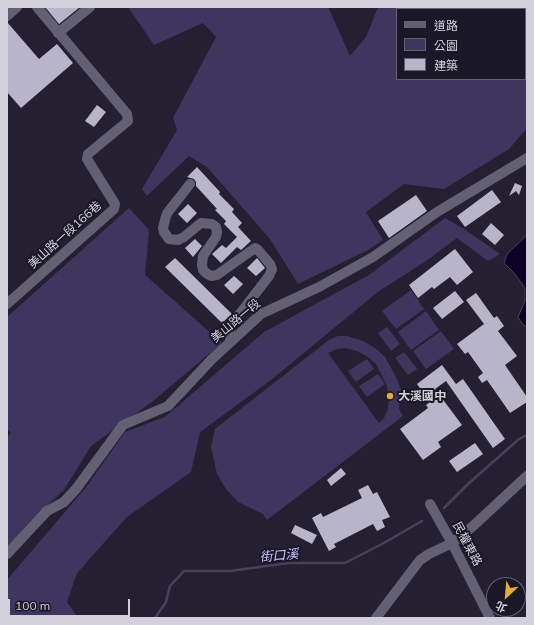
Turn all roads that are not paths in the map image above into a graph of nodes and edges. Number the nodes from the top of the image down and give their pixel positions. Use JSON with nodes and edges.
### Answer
{"nodes":[{"id":1,"x":17,"y":7,"type":"edge"},
{"id":2,"x":37,"y":7,"type":"edge"},
{"id":3,"x":90,"y":7,"type":"edge"},
{"id":4,"x":7,"y":16,"type":"edge"},
{"id":5,"x":58,"y":33,"type":"junction"},
{"id":6,"x":527,"y":158,"type":"edge"},
{"id":7,"x":190,"y":184,"type":"dead end"},
{"id":8,"x":7,"y":304,"type":"edge"},
{"id":9,"x":230,"y":342,"type":"junction"},
{"id":10,"x":527,"y":476,"type":"edge"},
{"id":11,"x":430,"y":504,"type":"dead end"},
{"id":12,"x":452,"y":543,"type":"junction"},
{"id":13,"x":7,"y":554,"type":"edge"},
{"id":14,"x":376,"y":618,"type":"edge"},
{"id":15,"x":490,"y":618,"type":"edge"}],
"edges":[{"from":1,"to":4,"type":"street"},
{"from":2,"to":5,"type":"street"},
{"from":3,"to":5,"type":"street"},
{"from":5,"to":8,"type":"street","name":"美山路一段166巷"},
{"from":6,"to":9,"type":"street","name":"美山路一段"},
{"from":7,"to":9,"type":"street"},
{"from":9,"to":13,"type":"street","name":"美山路一段"},
{"from":10,"to":12,"type":"street"},
{"from":11,"to":12,"type":"street","name":"民權東路"},
{"from":12,"to":14,"type":"street"},
{"from":12,"to":15,"type":"street","name":"民權東路"}]}
